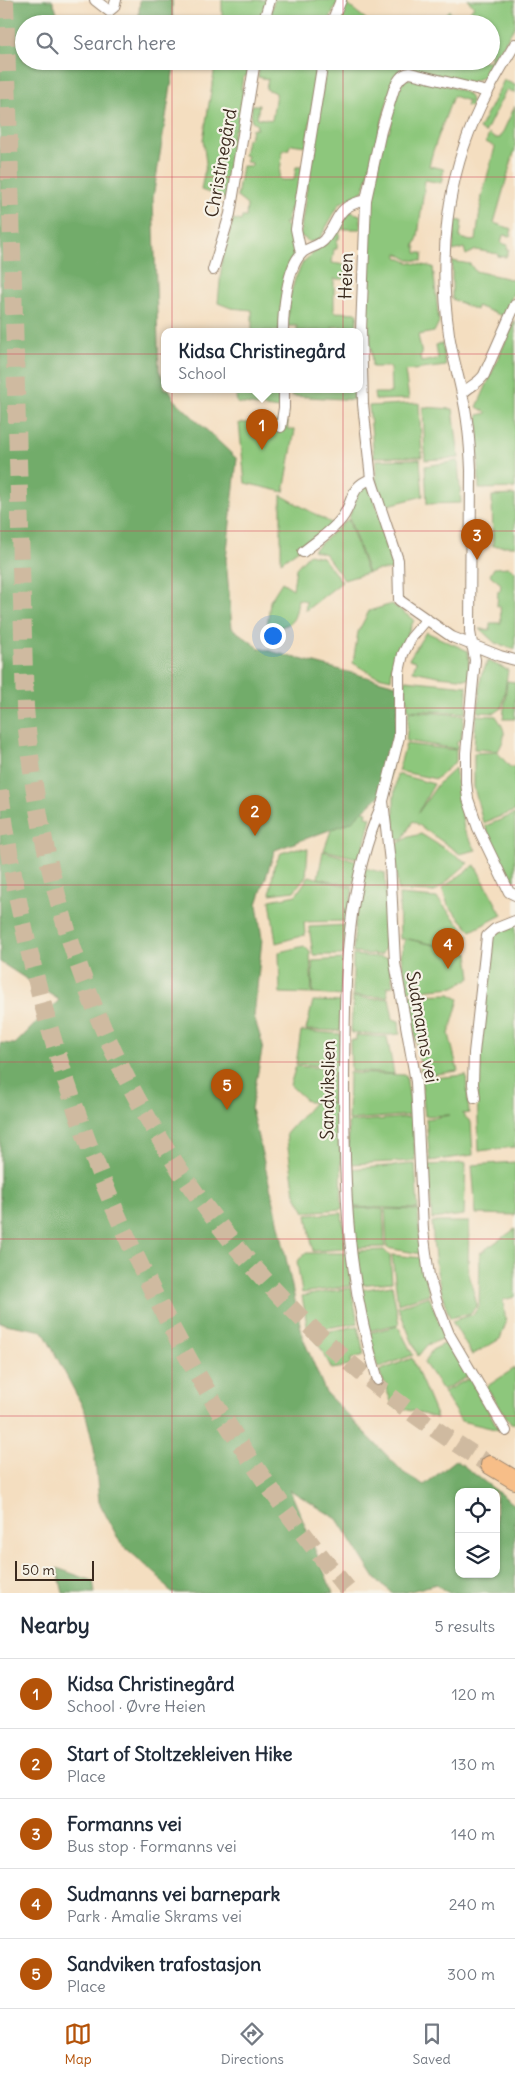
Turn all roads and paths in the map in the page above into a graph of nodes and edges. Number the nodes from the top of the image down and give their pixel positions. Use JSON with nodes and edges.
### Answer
{"nodes":[{"id":1,"x":95,"y":0,"type":"edge"},
{"id":2,"x":116,"y":0,"type":"edge"},
{"id":3,"x":270,"y":0,"type":"edge"},
{"id":4,"x":341,"y":0,"type":"edge"},
{"id":5,"x":266,"y":15,"type":"edge"},
{"id":6,"x":335,"y":15,"type":"edge"},
{"id":7,"x":515,"y":44,"type":"edge"},
{"id":8,"x":254,"y":70,"type":"edge"},
{"id":9,"x":322,"y":70,"type":"edge"},
{"id":10,"x":488,"y":92,"type":"junction"},
{"id":11,"x":366,"y":200,"type":"junction"},
{"id":12,"x":301,"y":253,"type":"junction"},
{"id":13,"x":213,"y":270,"type":"dead end"},
{"id":14,"x":515,"y":305,"type":"edge"},
{"id":15,"x":283,"y":328,"type":"edge"},
{"id":16,"x":361,"y":328,"type":"edge"},
{"id":17,"x":284,"y":393,"type":"edge"},
{"id":18,"x":363,"y":393,"type":"edge"},
{"id":19,"x":462,"y":394,"type":"junction"},
{"id":20,"x":281,"y":428,"type":"dead end"},
{"id":21,"x":371,"y":480,"type":"junction"},
{"id":22,"x":303,"y":552,"type":"dead end"},
{"id":23,"x":427,"y":619,"type":"junction"},
{"id":24,"x":472,"y":644,"type":"junction"},
{"id":25,"x":515,"y":660,"type":"edge"},
{"id":26,"x":383,"y":801,"type":"junction"},
{"id":27,"x":515,"y":896,"type":"edge"},
{"id":28,"x":515,"y":921,"type":"edge"},
{"id":29,"x":475,"y":1098,"type":"dead end"},
{"id":30,"x":378,"y":1380,"type":"dead end"},
{"id":31,"x":506,"y":1431,"type":"dead end"},
{"id":32,"x":515,"y":1475,"type":"edge"},
{"id":33,"x":515,"y":1480,"type":"edge"}],
"edges":[{"from":1,"to":2,"type":"street"},
{"from":3,"to":5,"type":"street"},
{"from":4,"to":6,"type":"street"},
{"from":7,"to":10,"type":"street"},
{"from":8,"to":13,"type":"street","name":"Christinegård"},
{"from":9,"to":12,"type":"street"},
{"from":10,"to":11,"type":"street","name":"Heien"},
{"from":10,"to":19,"type":"street"},
{"from":11,"to":12,"type":"street"},
{"from":11,"to":16,"type":"street","name":"Heien"},
{"from":12,"to":15,"type":"street"},
{"from":14,"to":19,"type":"street"},
{"from":17,"to":20,"type":"street"},
{"from":18,"to":21,"type":"street","name":"Heien"},
{"from":19,"to":24,"type":"street"},
{"from":21,"to":22,"type":"street"},
{"from":21,"to":23,"type":"street","name":"Heien"},
{"from":23,"to":24,"type":"street","name":"Heien"},
{"from":23,"to":26,"type":"street","name":"Sudmanns vei"},
{"from":24,"to":25,"type":"street","name":"Heien"},
{"from":24,"to":27,"type":"street"},
{"from":26,"to":30,"type":"street","name":"Sandvikslien"},
{"from":26,"to":31,"type":"street","name":"Sudmanns vei"},
{"from":28,"to":29,"type":"street"},
{"from":32,"to":33,"type":"highway"}]}
